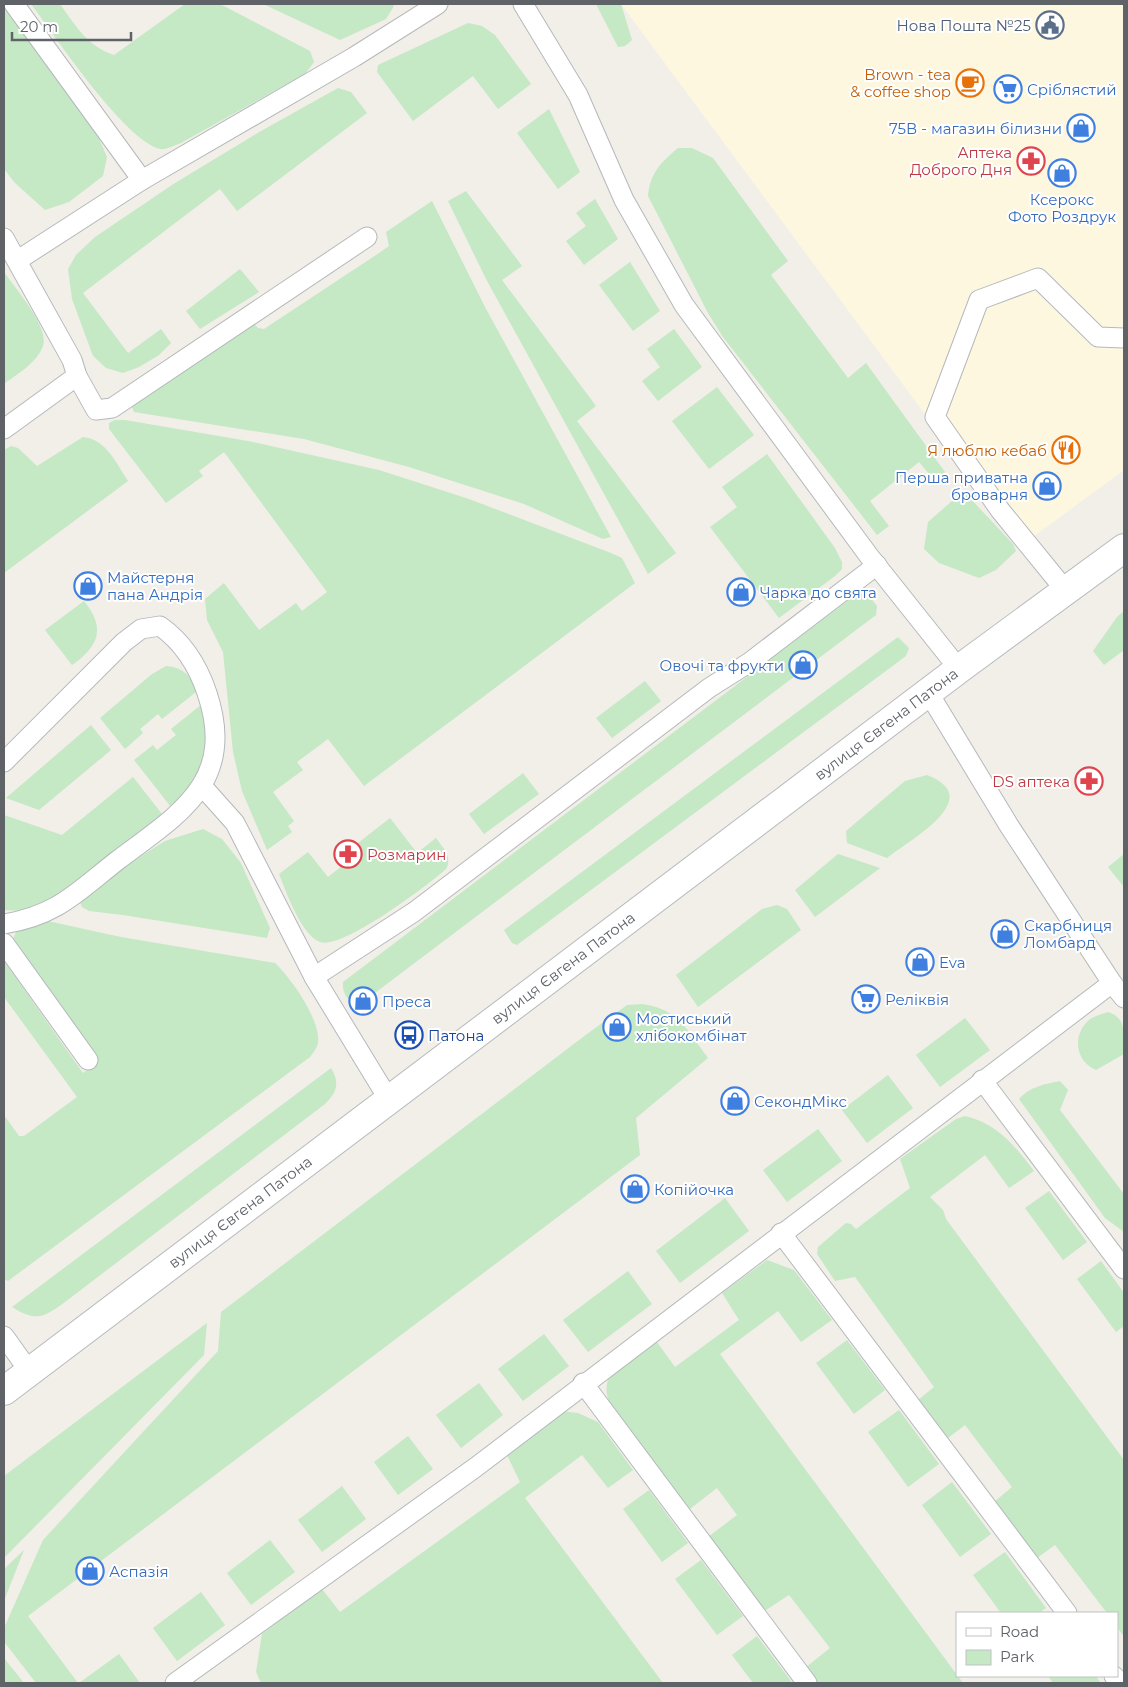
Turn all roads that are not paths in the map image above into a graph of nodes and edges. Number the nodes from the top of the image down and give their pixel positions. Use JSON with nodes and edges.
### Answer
{"nodes":[{"id":1,"x":14,"y":4,"type":"edge"},
{"id":2,"x":523,"y":4,"type":"edge"},
{"id":3,"x":427,"y":7,"type":"edge"},
{"id":4,"x":142,"y":180,"type":"junction"},
{"id":5,"x":368,"y":236,"type":"dead end"},
{"id":6,"x":4,"y":238,"type":"edge"},
{"id":7,"x":18,"y":260,"type":"junction"},
{"id":8,"x":1124,"y":338,"type":"edge"},
{"id":9,"x":77,"y":376,"type":"junction"},
{"id":10,"x":4,"y":429,"type":"edge"},
{"id":11,"x":1124,"y":548,"type":"edge"},
{"id":12,"x":877,"y":565,"type":"junction"},
{"id":13,"x":1066,"y":591,"type":"junction"},
{"id":14,"x":959,"y":669,"type":"junction"},
{"id":15,"x":928,"y":692,"type":"junction"},
{"id":16,"x":4,"y":762,"type":"edge"},
{"id":17,"x":202,"y":786,"type":"junction"},
{"id":18,"x":4,"y":924,"type":"edge"},
{"id":19,"x":4,"y":944,"type":"edge"},
{"id":20,"x":314,"y":977,"type":"junction"},
{"id":21,"x":1112,"y":983,"type":"junction"},
{"id":22,"x":1124,"y":998,"type":"edge"},
{"id":23,"x":88,"y":1060,"type":"dead end"},
{"id":24,"x":982,"y":1080,"type":"junction"},
{"id":25,"x":389,"y":1100,"type":"junction"},
{"id":26,"x":781,"y":1233,"type":"junction"},
{"id":27,"x":1124,"y":1268,"type":"edge"},
{"id":28,"x":4,"y":1336,"type":"edge"},
{"id":29,"x":29,"y":1371,"type":"junction"},
{"id":30,"x":583,"y":1383,"type":"junction"},
{"id":31,"x":4,"y":1391,"type":"edge"},
{"id":32,"x":1066,"y":1612,"type":"edge"},
{"id":33,"x":175,"y":1683,"type":"edge"},
{"id":34,"x":807,"y":1683,"type":"edge"}],
"edges":[{"from":1,"to":4,"type":"lane"},
{"from":2,"to":12,"type":"lane"},
{"from":3,"to":4,"type":"lane"},
{"from":4,"to":7,"type":"lane"},
{"from":5,"to":9,"type":"lane"},
{"from":6,"to":7,"type":"lane"},
{"from":7,"to":9,"type":"lane"},
{"from":8,"to":13,"type":"lane"},
{"from":9,"to":10,"type":"lane"},
{"from":11,"to":13,"type":"main road","name":"вулиця Євгена Патона"},
{"from":12,"to":14,"type":"lane"},
{"from":12,"to":20,"type":"lane"},
{"from":13,"to":14,"type":"main road","name":"вулиця Євгена Патона"},
{"from":14,"to":15,"type":"main road","name":"вулиця Євгена Патона"},
{"from":15,"to":21,"type":"lane"},
{"from":15,"to":25,"type":"main road","name":"вулиця Євгена Патона"},
{"from":16,"to":17,"type":"lane"},
{"from":17,"to":18,"type":"lane"},
{"from":17,"to":20,"type":"lane"},
{"from":19,"to":23,"type":"lane"},
{"from":20,"to":25,"type":"lane"},
{"from":21,"to":22,"type":"lane"},
{"from":21,"to":24,"type":"lane"},
{"from":24,"to":26,"type":"lane"},
{"from":24,"to":27,"type":"lane"},
{"from":25,"to":29,"type":"main road","name":"вулиця Євгена Патона"},
{"from":26,"to":30,"type":"lane"},
{"from":26,"to":32,"type":"lane"},
{"from":28,"to":29,"type":"lane"},
{"from":29,"to":31,"type":"main road","name":"вулиця Євгена Патона"},
{"from":30,"to":33,"type":"lane"},
{"from":30,"to":34,"type":"lane"}]}
